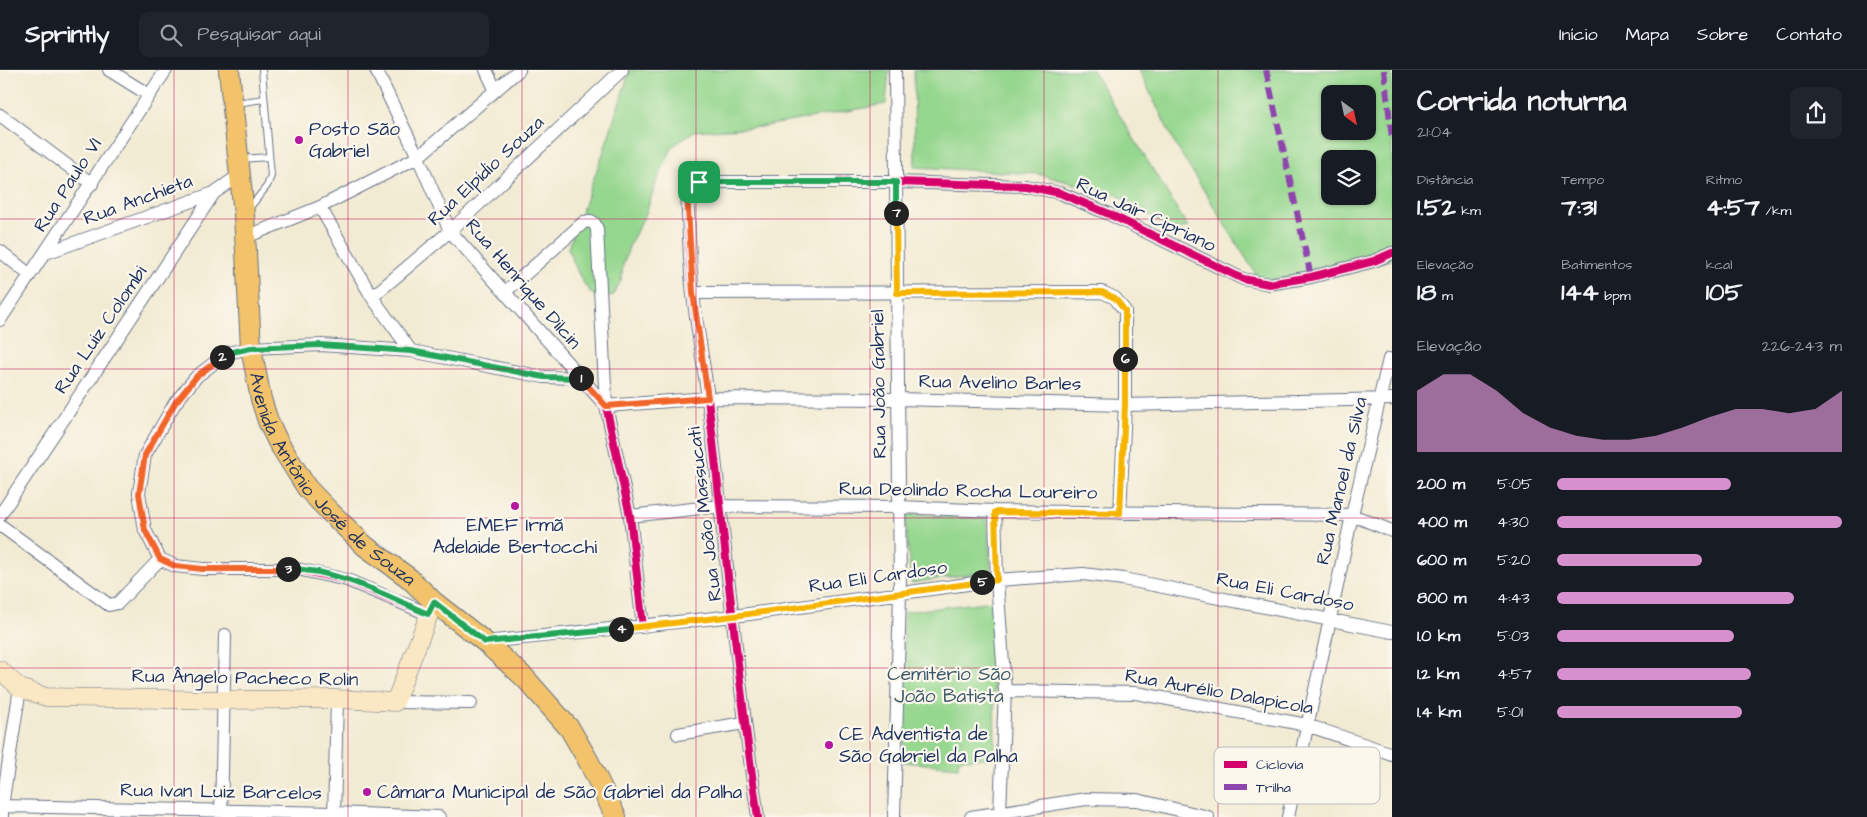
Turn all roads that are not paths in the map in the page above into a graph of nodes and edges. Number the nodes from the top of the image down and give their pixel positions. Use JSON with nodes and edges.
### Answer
{"nodes":[{"id":1,"x":109,"y":70,"type":"edge"},
{"id":2,"x":166,"y":70,"type":"edge"},
{"id":3,"x":230,"y":70,"type":"edge"},
{"id":4,"x":262,"y":70,"type":"edge"},
{"id":5,"x":376,"y":70,"type":"edge"},
{"id":6,"x":486,"y":70,"type":"edge"},
{"id":7,"x":519,"y":70,"type":"edge"},
{"id":8,"x":622,"y":70,"type":"edge"},
{"id":9,"x":895,"y":70,"type":"edge"},
{"id":10,"x":495,"y":89,"type":"junction"},
{"id":11,"x":149,"y":95,"type":"junction"},
{"id":12,"x":264,"y":99,"type":"junction"},
{"id":13,"x":233,"y":103,"type":"junction"},
{"id":14,"x":0,"y":115,"type":"edge"},
{"id":15,"x":269,"y":157,"type":"junction"},
{"id":16,"x":418,"y":157,"type":"junction"},
{"id":17,"x":240,"y":167,"type":"junction"},
{"id":18,"x":699,"y":182,"type":"joint"},
{"id":19,"x":896,"y":182,"type":"junction"},
{"id":20,"x":92,"y":184,"type":"junction"},
{"id":21,"x":214,"y":193,"type":"junction"},
{"id":22,"x":320,"y":207,"type":"junction"},
{"id":23,"x":244,"y":214,"type":"junction"},
{"id":24,"x":450,"y":231,"type":"junction"},
{"id":25,"x":246,"y":237,"type":"junction"},
{"id":26,"x":0,"y":251,"type":"edge"},
{"id":27,"x":46,"y":253,"type":"junction"},
{"id":28,"x":1392,"y":253,"type":"edge"},
{"id":29,"x":30,"y":274,"type":"junction"},
{"id":30,"x":505,"y":292,"type":"junction"},
{"id":31,"x":693,"y":293,"type":"junction"},
{"id":32,"x":897,"y":293,"type":"junction"},
{"id":33,"x":372,"y":297,"type":"junction"},
{"id":34,"x":0,"y":320,"type":"edge"},
{"id":35,"x":251,"y":348,"type":"junction"},
{"id":36,"x":411,"y":351,"type":"junction"},
{"id":37,"x":1389,"y":359,"type":"dead end"},
{"id":38,"x":580,"y":378,"type":"junction"},
{"id":39,"x":708,"y":398,"type":"junction"},
{"id":40,"x":1386,"y":399,"type":"edge"},
{"id":41,"x":898,"y":400,"type":"junction"},
{"id":42,"x":1125,"y":405,"type":"junction"},
{"id":43,"x":606,"y":406,"type":"junction"},
{"id":44,"x":719,"y":506,"type":"junction"},
{"id":45,"x":899,"y":507,"type":"junction"},
{"id":46,"x":995,"y":512,"type":"junction"},
{"id":47,"x":1120,"y":513,"type":"junction"},
{"id":48,"x":0,"y":515,"type":"edge"},
{"id":49,"x":1352,"y":515,"type":"junction"},
{"id":50,"x":630,"y":516,"type":"junction"},
{"id":51,"x":0,"y":525,"type":"edge"},
{"id":52,"x":1392,"y":531,"type":"edge"},
{"id":53,"x":160,"y":559,"type":"junction"},
{"id":54,"x":997,"y":580,"type":"junction"},
{"id":55,"x":900,"y":593,"type":"junction"},
{"id":56,"x":431,"y":608,"type":"junction"},
{"id":57,"x":734,"y":616,"type":"junction"},
{"id":58,"x":1330,"y":620,"type":"junction"},
{"id":59,"x":643,"y":627,"type":"junction"},
{"id":60,"x":1392,"y":632,"type":"edge"},
{"id":61,"x":225,"y":635,"type":"dead end"},
{"id":62,"x":485,"y":642,"type":"junction"},
{"id":63,"x":0,"y":670,"type":"edge"},
{"id":64,"x":20,"y":688,"type":"junction"},
{"id":65,"x":1005,"y":691,"type":"junction"},
{"id":66,"x":337,"y":699,"type":"junction"},
{"id":67,"x":224,"y":700,"type":"junction"},
{"id":68,"x":395,"y":702,"type":"junction"},
{"id":69,"x":471,"y":703,"type":"dead end"},
{"id":70,"x":744,"y":723,"type":"junction"},
{"id":71,"x":1308,"y":725,"type":"junction"},
{"id":72,"x":678,"y":734,"type":"dead end"},
{"id":73,"x":1303,"y":747,"type":"edge"},
{"id":74,"x":1372,"y":747,"type":"edge"},
{"id":75,"x":1380,"y":750,"type":"edge"},
{"id":76,"x":1392,"y":754,"type":"edge"},
{"id":77,"x":1291,"y":804,"type":"edge"},
{"id":78,"x":2,"y":812,"type":"edge"},
{"id":79,"x":1000,"y":812,"type":"junction"},
{"id":80,"x":221,"y":814,"type":"edge"},
{"id":81,"x":334,"y":815,"type":"edge"},
{"id":82,"x":439,"y":817,"type":"edge"},
{"id":83,"x":616,"y":817,"type":"edge"},
{"id":84,"x":758,"y":817,"type":"edge"},
{"id":85,"x":894,"y":817,"type":"edge"},
{"id":86,"x":971,"y":817,"type":"edge"},
{"id":87,"x":1208,"y":817,"type":"edge"},
{"id":88,"x":1288,"y":817,"type":"edge"}],
"edges":[{"from":1,"to":11,"type":"street"},
{"from":2,"to":11,"type":"street","name":"Rua Paulo VI"},
{"from":3,"to":13,"type":"main road","name":"Avenida Antônio José de Souza"},
{"from":4,"to":12,"type":"lane"},
{"from":5,"to":16,"type":"street","name":"Rua Henrique Dilcin"},
{"from":6,"to":10,"type":"street"},
{"from":7,"to":10,"type":"street"},
{"from":8,"to":24,"type":"street","name":"Rua Elpídio Souza"},
{"from":9,"to":19,"type":"street","name":"Rua João Gabriel"},
{"from":10,"to":16,"type":"street"},
{"from":11,"to":20,"type":"street","name":"Rua Paulo VI"},
{"from":12,"to":13,"type":"lane"},
{"from":12,"to":15,"type":"lane"},
{"from":13,"to":17,"type":"main road","name":"Avenida Antônio José de Souza"},
{"from":14,"to":20,"type":"street"},
{"from":15,"to":17,"type":"lane"},
{"from":15,"to":23,"type":"lane"},
{"from":16,"to":22,"type":"street"},
{"from":16,"to":24,"type":"street","name":"Rua Henrique Dilcin"},
{"from":17,"to":21,"type":"street","name":"Rua Luiz Colombi"},
{"from":17,"to":23,"type":"main road","name":"Avenida Antônio José de Souza"},
{"from":18,"to":19,"type":"street","name":"Rua Jair Cipriano"},
{"from":18,"to":31,"type":"street","name":"Rua João Massucati"},
{"from":19,"to":28,"type":"street","name":"Rua Jair Cipriano"},
{"from":19,"to":32,"type":"street","name":"Rua João Gabriel"},
{"from":20,"to":27,"type":"street","name":"Rua Paulo VI"},
{"from":21,"to":27,"type":"street","name":"Rua Anchieta"},
{"from":21,"to":48,"type":"street","name":"Rua Luiz Colombi"},
{"from":22,"to":25,"type":"street"},
{"from":22,"to":33,"type":"street"},
{"from":23,"to":25,"type":"main road","name":"Avenida Antônio José de Souza"},
{"from":24,"to":30,"type":"street","name":"Rua Henrique Dilcin"},
{"from":24,"to":33,"type":"street","name":"Rua Elpídio Souza"},
{"from":25,"to":35,"type":"main road","name":"Avenida Antônio José de Souza"},
{"from":26,"to":29,"type":"street"},
{"from":27,"to":29,"type":"street","name":"Rua Paulo VI"},
{"from":29,"to":34,"type":"street","name":"Rua Paulo VI"},
{"from":30,"to":38,"type":"street","name":"Rua Henrique Dilcin"},
{"from":30,"to":43,"type":"street"},
{"from":31,"to":32,"type":"street"},
{"from":31,"to":39,"type":"street","name":"Rua João Massucati"},
{"from":32,"to":41,"type":"street","name":"Rua João Gabriel"},
{"from":32,"to":42,"type":"street"},
{"from":33,"to":36,"type":"street"},
{"from":35,"to":36,"type":"street"},
{"from":35,"to":53,"type":"street"},
{"from":35,"to":56,"type":"main road","name":"Avenida Antônio José de Souza"},
{"from":36,"to":38,"type":"street"},
{"from":37,"to":40,"type":"street","name":"Rua Manoel da Silva"},
{"from":38,"to":43,"type":"street","name":"Rua Henrique Dilcin"},
{"from":39,"to":41,"type":"street","name":"Rua Avelino Barles"},
{"from":39,"to":43,"type":"street","name":"Rua Avelino Barles"},
{"from":39,"to":44,"type":"street","name":"Rua João Massucati"},
{"from":40,"to":42,"type":"street","name":"Rua Avelino Barles"},
{"from":40,"to":49,"type":"street","name":"Rua Manoel da Silva"},
{"from":41,"to":42,"type":"street","name":"Rua Avelino Barles"},
{"from":41,"to":45,"type":"street","name":"Rua João Gabriel"},
{"from":42,"to":47,"type":"street"},
{"from":43,"to":50,"type":"street"},
{"from":44,"to":45,"type":"street","name":"Rua Deolindo Rocha Loureiro"},
{"from":44,"to":50,"type":"street","name":"Rua Deolindo Rocha Loureiro"},
{"from":44,"to":57,"type":"street","name":"Rua João Massucati"},
{"from":45,"to":46,"type":"street","name":"Rua Deolindo Rocha Loureiro"},
{"from":45,"to":55,"type":"street","name":"Rua João Gabriel"},
{"from":46,"to":47,"type":"street","name":"Rua Deolindo Rocha Loureiro"},
{"from":46,"to":54,"type":"street"},
{"from":47,"to":49,"type":"street","name":"Rua Deolindo Rocha Loureiro"},
{"from":49,"to":52,"type":"street","name":"Rua Deolindo Rocha Loureiro"},
{"from":49,"to":58,"type":"street","name":"Rua Manoel da Silva"},
{"from":50,"to":59,"type":"street"},
{"from":51,"to":53,"type":"street"},
{"from":53,"to":56,"type":"street"},
{"from":54,"to":55,"type":"street","name":"Rua Eli Cardoso"},
{"from":54,"to":58,"type":"street","name":"Rua Eli Cardoso"},
{"from":54,"to":65,"type":"street"},
{"from":55,"to":57,"type":"street","name":"Rua Eli Cardoso"},
{"from":55,"to":85,"type":"street","name":"Rua João Gabriel"},
{"from":56,"to":62,"type":"main road","name":"Avenida Antônio José de Souza"},
{"from":56,"to":68,"type":"street"},
{"from":57,"to":59,"type":"street","name":"Rua Eli Cardoso"},
{"from":57,"to":70,"type":"street","name":"Rua João Massucati"},
{"from":58,"to":60,"type":"street","name":"Rua Eli Cardoso"},
{"from":58,"to":71,"type":"street","name":"Rua Manoel da Silva"},
{"from":59,"to":62,"type":"street","name":"Rua Eli Cardoso"},
{"from":61,"to":67,"type":"street"},
{"from":62,"to":83,"type":"main road","name":"Avenida Antônio José de Souza"},
{"from":63,"to":64,"type":"street"},
{"from":64,"to":67,"type":"street","name":"Rua Ângelo Pacheco Rolin"},
{"from":64,"to":78,"type":"street"},
{"from":65,"to":71,"type":"street","name":"Rua Aurélio Dalapicola"},
{"from":65,"to":79,"type":"street"},
{"from":66,"to":67,"type":"street","name":"Rua Ângelo Pacheco Rolin"},
{"from":66,"to":68,"type":"street","name":"Rua Ângelo Pacheco Rolin"},
{"from":66,"to":81,"type":"street"},
{"from":67,"to":80,"type":"street"},
{"from":68,"to":69,"type":"street","name":"Rua Ângelo Pacheco Rolin"},
{"from":70,"to":72,"type":"street"},
{"from":70,"to":84,"type":"street","name":"Rua João Massucati"},
{"from":71,"to":73,"type":"street","name":"Rua Manoel da Silva"},
{"from":71,"to":74,"type":"street","name":"Rua Aurélio Dalapicola"},
{"from":75,"to":76,"type":"street","name":"Rua Aurélio Dalapicola"},
{"from":77,"to":88,"type":"street","name":"Rua Manoel da Silva"},
{"from":78,"to":80,"type":"street","name":"Rua Ivan Luiz Barcelos"},
{"from":79,"to":86,"type":"street"},
{"from":79,"to":87,"type":"street"},
{"from":80,"to":81,"type":"street","name":"Rua Ivan Luiz Barcelos"},
{"from":81,"to":82,"type":"street","name":"Rua Ivan Luiz Barcelos"}]}
